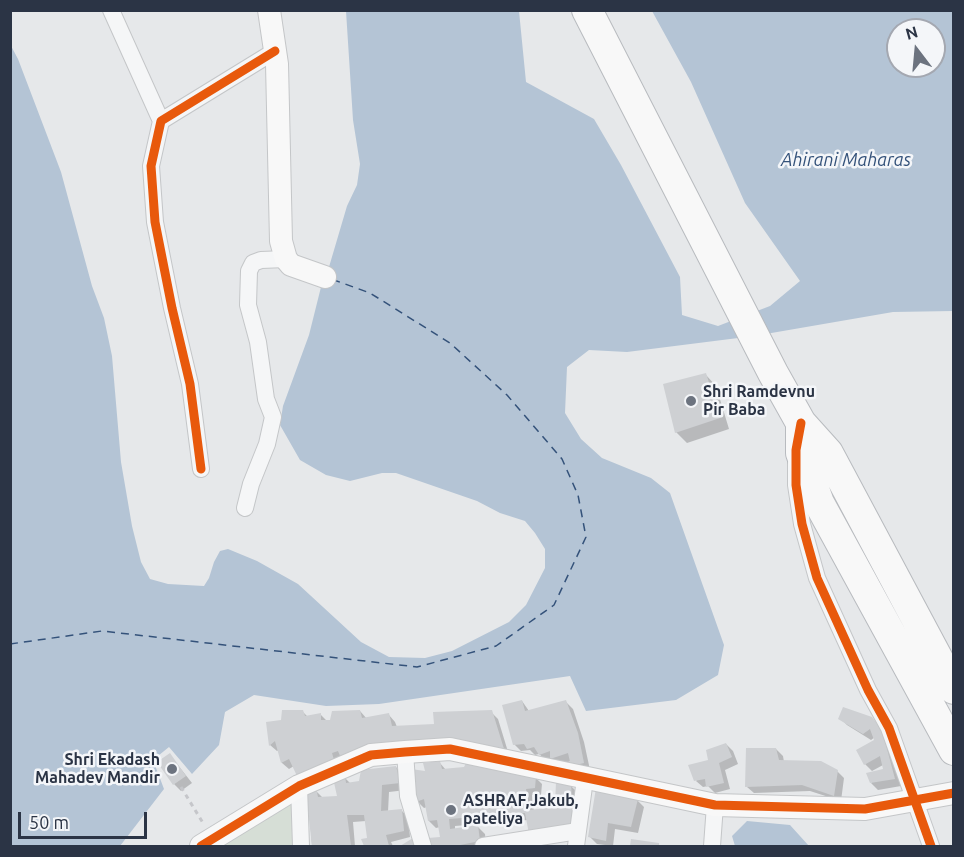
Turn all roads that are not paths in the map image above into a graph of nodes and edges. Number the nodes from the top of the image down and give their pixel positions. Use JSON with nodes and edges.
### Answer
{"nodes":[{"id":1,"x":111,"y":10,"type":"edge"},
{"id":2,"x":270,"y":10,"type":"edge"},
{"id":3,"x":587,"y":10,"type":"edge"},
{"id":4,"x":275,"y":51,"type":"junction"},
{"id":5,"x":161,"y":121,"type":"junction"},
{"id":6,"x":286,"y":259,"type":"junction"},
{"id":7,"x":325,"y":277,"type":"dead end"},
{"id":8,"x":801,"y":423,"type":"junction"},
{"id":9,"x":201,"y":469,"type":"dead end"},
{"id":10,"x":245,"y":508,"type":"dead end"},
{"id":11,"x":954,"y":689,"type":"edge"},
{"id":12,"x":954,"y":750,"type":"edge"},
{"id":13,"x":405,"y":752,"type":"junction"},
{"id":14,"x":585,"y":779,"type":"junction"},
{"id":15,"x":298,"y":786,"type":"junction"},
{"id":16,"x":954,"y":793,"type":"edge"},
{"id":17,"x":913,"y":800,"type":"junction"},
{"id":18,"x":715,"y":805,"type":"junction"},
{"id":19,"x":577,"y":839,"type":"edge"},
{"id":20,"x":207,"y":843,"type":"edge"},
{"id":21,"x":301,"y":846,"type":"edge"},
{"id":22,"x":423,"y":846,"type":"edge"},
{"id":23,"x":483,"y":846,"type":"edge"},
{"id":24,"x":712,"y":846,"type":"edge"},
{"id":25,"x":931,"y":846,"type":"edge"}],
"edges":[{"from":1,"to":5,"type":"street"},
{"from":2,"to":4,"type":"street"},
{"from":3,"to":8,"type":"highway"},
{"from":4,"to":5,"type":"street"},
{"from":4,"to":6,"type":"street"},
{"from":5,"to":9,"type":"street"},
{"from":6,"to":7,"type":"street"},
{"from":6,"to":10,"type":"street"},
{"from":8,"to":11,"type":"highway"},
{"from":8,"to":12,"type":"highway"},
{"from":8,"to":17,"type":"street"},
{"from":13,"to":14,"type":"street"},
{"from":13,"to":15,"type":"street"},
{"from":13,"to":22,"type":"street"},
{"from":14,"to":18,"type":"street"},
{"from":14,"to":19,"type":"street"},
{"from":15,"to":20,"type":"street"},
{"from":15,"to":21,"type":"street"},
{"from":16,"to":17,"type":"street"},
{"from":17,"to":18,"type":"street"},
{"from":17,"to":25,"type":"street"},
{"from":18,"to":24,"type":"street"},
{"from":19,"to":23,"type":"street"}]}
